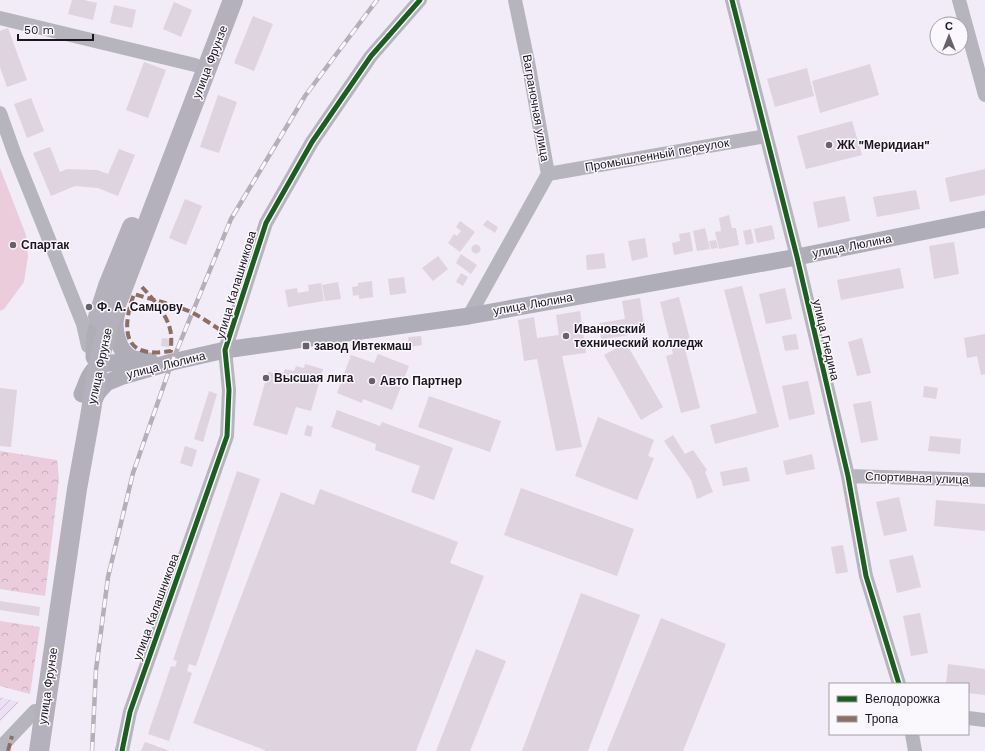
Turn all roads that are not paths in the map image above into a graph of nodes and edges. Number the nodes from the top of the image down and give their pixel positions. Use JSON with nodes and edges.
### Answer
{"nodes":[{"id":1,"x":220,"y":0,"type":"edge"},
{"id":2,"x":233,"y":0,"type":"edge"},
{"id":3,"x":420,"y":0,"type":"edge"},
{"id":4,"x":515,"y":0,"type":"edge"},
{"id":5,"x":732,"y":0,"type":"edge"},
{"id":6,"x":959,"y":0,"type":"edge"},
{"id":7,"x":0,"y":18,"type":"edge"},
{"id":8,"x":201,"y":67,"type":"junction"},
{"id":9,"x":985,"y":95,"type":"edge"},
{"id":10,"x":0,"y":113,"type":"edge"},
{"id":11,"x":766,"y":136,"type":"junction"},
{"id":12,"x":548,"y":174,"type":"junction"},
{"id":13,"x":985,"y":219,"type":"edge"},
{"id":14,"x":797,"y":257,"type":"junction"},
{"id":15,"x":115,"y":288,"type":"junction"},
{"id":16,"x":469,"y":316,"type":"junction"},
{"id":17,"x":88,"y":346,"type":"junction"},
{"id":18,"x":226,"y":350,"type":"junction"},
{"id":19,"x":147,"y":361,"type":"junction"},
{"id":20,"x":172,"y":362,"type":"junction"},
{"id":21,"x":98,"y":366,"type":"junction"},
{"id":22,"x":116,"y":378,"type":"junction"},
{"id":23,"x":87,"y":399,"type":"junction"},
{"id":24,"x":848,"y":476,"type":"junction"},
{"id":25,"x":985,"y":480,"type":"edge"},
{"id":26,"x":899,"y":683,"type":"edge"},
{"id":27,"x":40,"y":712,"type":"junction"},
{"id":28,"x":969,"y":718,"type":"edge"},
{"id":29,"x":985,"y":720,"type":"edge"},
{"id":30,"x":912,"y":735,"type":"edge"},
{"id":31,"x":0,"y":748,"type":"edge"},
{"id":32,"x":29,"y":751,"type":"edge"},
{"id":33,"x":39,"y":751,"type":"edge"},
{"id":34,"x":122,"y":751,"type":"edge"},
{"id":35,"x":916,"y":751,"type":"edge"}],
"edges":[{"from":1,"to":8,"type":"highway","name":"улица Фрунзе"},
{"from":2,"to":8,"type":"highway","name":"улица Фрунзе"},
{"from":3,"to":18,"type":"street","name":"улица Калашникова"},
{"from":4,"to":12,"type":"street","name":"Ваграночная улица"},
{"from":5,"to":11,"type":"street","name":"улица Гнедина"},
{"from":6,"to":9,"type":"street"},
{"from":7,"to":8,"type":"street"},
{"from":8,"to":15,"type":"highway","name":"улица Фрунзе"},
{"from":10,"to":17,"type":"street"},
{"from":11,"to":12,"type":"street","name":"Промышленный переулок"},
{"from":11,"to":14,"type":"street","name":"улица Гнедина"},
{"from":12,"to":16,"type":"street","name":"Ваграночная улица"},
{"from":13,"to":14,"type":"main road","name":"улица Люлина"},
{"from":14,"to":16,"type":"main road","name":"улица Люлина"},
{"from":14,"to":24,"type":"street","name":"улица Гнедина"},
{"from":15,"to":17,"type":"highway","name":"улица Фрунзе"},
{"from":15,"to":19,"type":"main road"},
{"from":15,"to":21,"type":"highway","name":"улица Фрунзе"},
{"from":16,"to":18,"type":"main road","name":"улица Люлина"},
{"from":17,"to":23,"type":"highway","name":"улица Фрунзе"},
{"from":18,"to":20,"type":"main road","name":"улица Люлина"},
{"from":18,"to":34,"type":"street","name":"улица Калашникова"},
{"from":19,"to":20,"type":"main road"},
{"from":19,"to":21,"type":"main road"},
{"from":20,"to":22,"type":"main road","name":"улица Люлина"},
{"from":21,"to":22,"type":"main road"},
{"from":21,"to":23,"type":"highway","name":"улица Фрунзе"},
{"from":22,"to":23,"type":"main road","name":"улица Люлина"},
{"from":23,"to":27,"type":"highway","name":"улица Фрунзе"},
{"from":24,"to":25,"type":"street","name":"Спортивная улица"},
{"from":24,"to":26,"type":"street","name":"улица Гнедина"},
{"from":27,"to":31,"type":"street"},
{"from":27,"to":32,"type":"highway","name":"улица Фрунзе"},
{"from":27,"to":33,"type":"highway","name":"улица Фрунзе"},
{"from":28,"to":29,"type":"street"},
{"from":30,"to":35,"type":"street"}]}
